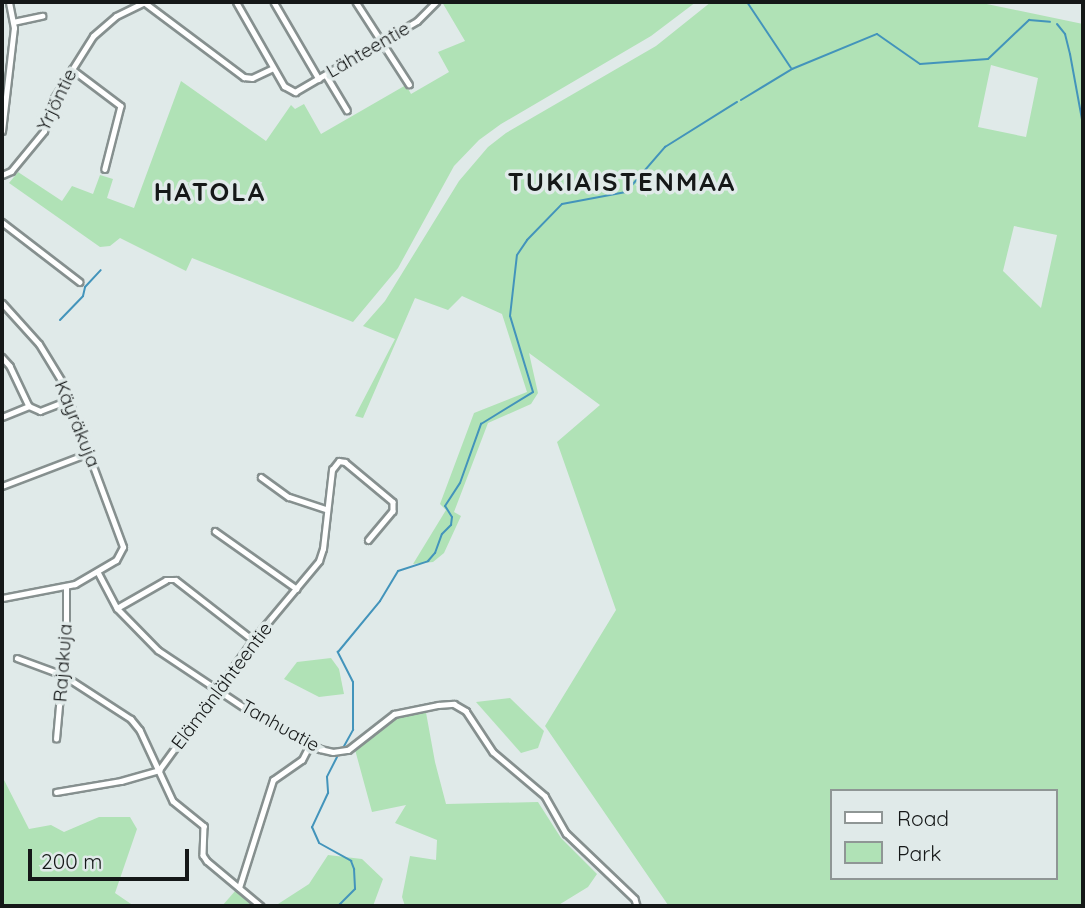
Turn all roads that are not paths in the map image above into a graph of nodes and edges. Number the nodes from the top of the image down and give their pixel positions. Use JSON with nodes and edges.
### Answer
{"nodes":[{"id":1,"x":9,"y":2,"type":"edge"},
{"id":2,"x":145,"y":2,"type":"edge"},
{"id":3,"x":236,"y":2,"type":"edge"},
{"id":4,"x":274,"y":2,"type":"edge"},
{"id":5,"x":356,"y":2,"type":"edge"},
{"id":6,"x":436,"y":2,"type":"edge"},
{"id":7,"x":42,"y":16,"type":"dead end"},
{"id":8,"x":13,"y":22,"type":"junction"},
{"id":9,"x":381,"y":43,"type":"junction"},
{"id":10,"x":273,"y":68,"type":"junction"},
{"id":11,"x":72,"y":69,"type":"junction"},
{"id":12,"x":326,"y":75,"type":"junction"},
{"id":13,"x":319,"y":79,"type":"junction"},
{"id":14,"x":409,"y":84,"type":"dead end"},
{"id":15,"x":295,"y":92,"type":"joint"},
{"id":16,"x":347,"y":110,"type":"dead end"},
{"id":17,"x":2,"y":131,"type":"edge"},
{"id":18,"x":105,"y":169,"type":"dead end"},
{"id":19,"x":2,"y":175,"type":"edge"},
{"id":20,"x":2,"y":222,"type":"edge"},
{"id":21,"x":80,"y":282,"type":"dead end"},
{"id":22,"x":2,"y":303,"type":"edge"},
{"id":23,"x":2,"y":357,"type":"edge"},
{"id":24,"x":69,"y":400,"type":"junction"},
{"id":25,"x":29,"y":406,"type":"junction"},
{"id":26,"x":2,"y":417,"type":"edge"},
{"id":27,"x":89,"y":453,"type":"junction"},
{"id":28,"x":261,"y":477,"type":"dead end"},
{"id":29,"x":2,"y":486,"type":"edge"},
{"id":30,"x":327,"y":509,"type":"junction"},
{"id":31,"x":215,"y":531,"type":"dead end"},
{"id":32,"x":369,"y":540,"type":"dead end"},
{"id":33,"x":98,"y":572,"type":"junction"},
{"id":34,"x":66,"y":587,"type":"junction"},
{"id":35,"x":297,"y":589,"type":"junction"},
{"id":36,"x":2,"y":598,"type":"edge"},
{"id":37,"x":117,"y":608,"type":"junction"},
{"id":38,"x":253,"y":640,"type":"junction"},
{"id":39,"x":17,"y":658,"type":"dead end"},
{"id":40,"x":63,"y":675,"type":"junction"},
{"id":41,"x":218,"y":689,"type":"junction"},
{"id":42,"x":56,"y":739,"type":"dead end"},
{"id":43,"x":310,"y":744,"type":"junction"},
{"id":44,"x":159,"y":770,"type":"junction"},
{"id":45,"x":56,"y":792,"type":"dead end"},
{"id":46,"x":239,"y":888,"type":"junction"},
{"id":47,"x":261,"y":906,"type":"edge"},
{"id":48,"x":637,"y":906,"type":"edge"}],
"edges":[{"from":1,"to":8,"type":"street"},
{"from":2,"to":10,"type":"street"},
{"from":2,"to":11,"type":"street","name":"Yrjöntie"},
{"from":3,"to":10,"type":"street"},
{"from":4,"to":13,"type":"street"},
{"from":5,"to":9,"type":"street"},
{"from":6,"to":9,"type":"street","name":"Lähteentie"},
{"from":7,"to":8,"type":"street"},
{"from":8,"to":17,"type":"street"},
{"from":9,"to":12,"type":"street","name":"Lähteentie"},
{"from":9,"to":14,"type":"street"},
{"from":10,"to":15,"type":"street"},
{"from":11,"to":18,"type":"street"},
{"from":11,"to":19,"type":"street","name":"Yrjöntie"},
{"from":12,"to":13,"type":"street","name":"Lähteentie"},
{"from":12,"to":16,"type":"street"},
{"from":13,"to":15,"type":"street","name":"Lähteentie"},
{"from":20,"to":21,"type":"street"},
{"from":22,"to":24,"type":"street","name":"Käyräkuja"},
{"from":23,"to":25,"type":"street"},
{"from":24,"to":25,"type":"street"},
{"from":24,"to":27,"type":"street","name":"Käyräkuja"},
{"from":25,"to":26,"type":"street"},
{"from":27,"to":29,"type":"street"},
{"from":27,"to":33,"type":"street","name":"Käyräkuja"},
{"from":28,"to":30,"type":"street"},
{"from":30,"to":32,"type":"street","name":"Elämänlähteentie"},
{"from":30,"to":35,"type":"street","name":"Elämänlähteentie"},
{"from":31,"to":35,"type":"street"},
{"from":33,"to":34,"type":"street"},
{"from":33,"to":37,"type":"street","name":"Tanhuatie"},
{"from":34,"to":36,"type":"street"},
{"from":34,"to":40,"type":"street","name":"Rajakuja"},
{"from":35,"to":38,"type":"street","name":"Elämänlähteentie"},
{"from":37,"to":38,"type":"street"},
{"from":37,"to":41,"type":"street","name":"Tanhuatie"},
{"from":38,"to":41,"type":"street","name":"Elämänlähteentie"},
{"from":39,"to":40,"type":"street"},
{"from":40,"to":42,"type":"street","name":"Rajakuja"},
{"from":40,"to":44,"type":"street"},
{"from":41,"to":43,"type":"street","name":"Tanhuatie"},
{"from":41,"to":44,"type":"street","name":"Elämänlähteentie"},
{"from":43,"to":46,"type":"street"},
{"from":43,"to":48,"type":"street","name":"Tanhuatie"},
{"from":44,"to":45,"type":"street","name":"Elämänlähteentie"},
{"from":44,"to":46,"type":"street"},
{"from":46,"to":47,"type":"street"}]}
